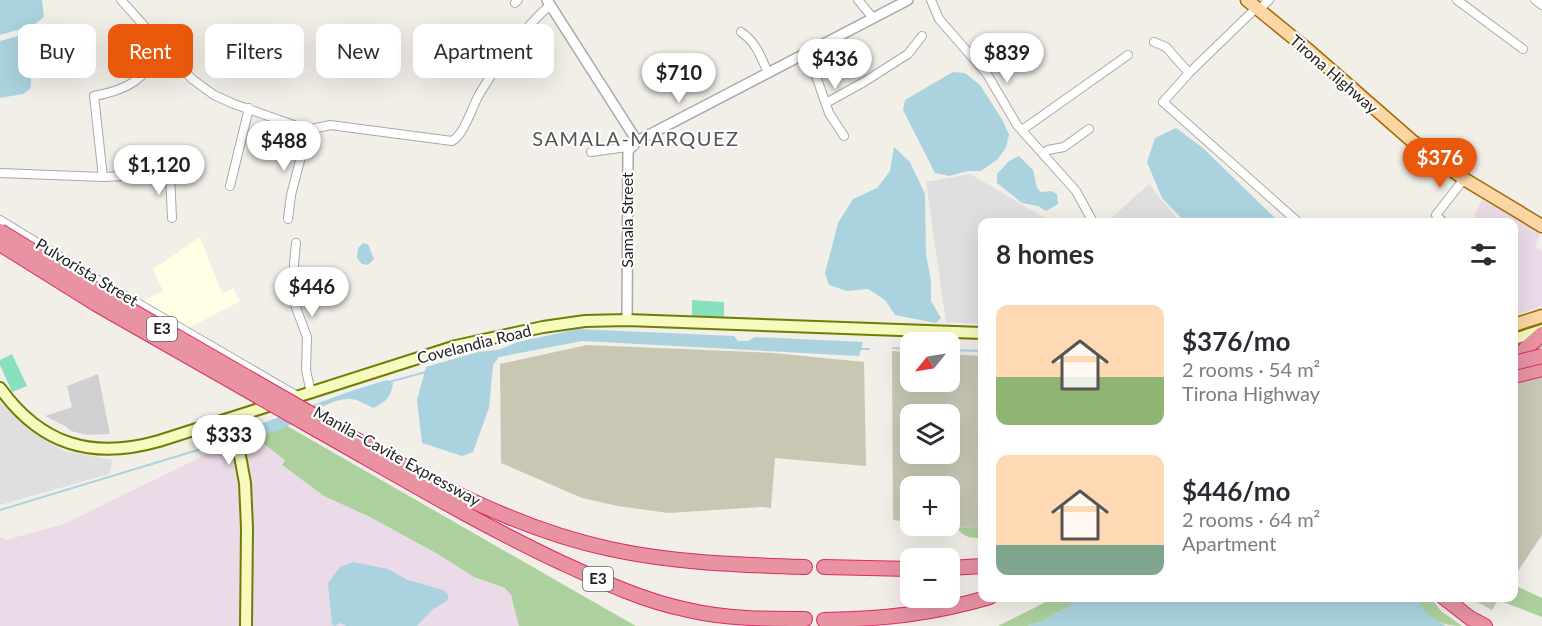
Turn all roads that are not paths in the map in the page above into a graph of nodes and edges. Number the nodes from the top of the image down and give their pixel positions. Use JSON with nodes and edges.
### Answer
{"nodes":[{"id":1,"x":121,"y":0,"type":"edge"},
{"id":2,"x":858,"y":0,"type":"edge"},
{"id":3,"x":908,"y":0,"type":"edge"},
{"id":4,"x":930,"y":0,"type":"edge"},
{"id":5,"x":1269,"y":0,"type":"edge"},
{"id":6,"x":1457,"y":0,"type":"edge"},
{"id":7,"x":1536,"y":0,"type":"edge"},
{"id":8,"x":549,"y":2,"type":"edge"},
{"id":9,"x":1542,"y":5,"type":"edge"},
{"id":10,"x":1253,"y":6,"type":"edge"},
{"id":11,"x":873,"y":18,"type":"junction"},
{"id":12,"x":142,"y":24,"type":"edge"},
{"id":13,"x":741,"y":32,"type":"dead end"},
{"id":14,"x":922,"y":36,"type":"dead end"},
{"id":15,"x":1154,"y":42,"type":"dead end"},
{"id":16,"x":1523,"y":49,"type":"dead end"},
{"id":17,"x":808,"y":53,"type":"junction"},
{"id":18,"x":1128,"y":55,"type":"dead end"},
{"id":19,"x":1189,"y":73,"type":"junction"},
{"id":20,"x":768,"y":74,"type":"junction"},
{"id":21,"x":138,"y":78,"type":"edge"},
{"id":22,"x":191,"y":78,"type":"edge"},
{"id":23,"x":826,"y":103,"type":"junction"},
{"id":24,"x":249,"y":108,"type":"junction"},
{"id":25,"x":1089,"y":129,"type":"dead end"},
{"id":26,"x":308,"y":130,"type":"junction"},
{"id":27,"x":1022,"y":130,"type":"junction"},
{"id":28,"x":844,"y":136,"type":"dead end"},
{"id":29,"x":635,"y":143,"type":"junction"},
{"id":30,"x":591,"y":152,"type":"dead end"},
{"id":31,"x":1043,"y":154,"type":"junction"},
{"id":32,"x":183,"y":161,"type":"dead end"},
{"id":33,"x":0,"y":173,"type":"edge"},
{"id":34,"x":171,"y":174,"type":"junction"},
{"id":35,"x":103,"y":177,"type":"junction"},
{"id":36,"x":1464,"y":179,"type":"junction"},
{"id":37,"x":230,"y":186,"type":"dead end"},
{"id":38,"x":172,"y":218,"type":"dead end"},
{"id":39,"x":1091,"y":218,"type":"edge"},
{"id":40,"x":1293,"y":218,"type":"edge"},
{"id":41,"x":1439,"y":218,"type":"edge"},
{"id":42,"x":288,"y":219,"type":"dead end"},
{"id":43,"x":0,"y":220,"type":"edge"},
{"id":44,"x":1542,"y":226,"type":"edge"},
{"id":45,"x":0,"y":231,"type":"edge"},
{"id":46,"x":296,"y":243,"type":"dead end"},
{"id":47,"x":0,"y":244,"type":"edge"},
{"id":48,"x":1542,"y":316,"type":"edge"},
{"id":49,"x":627,"y":320,"type":"junction"},
{"id":50,"x":1518,"y":324,"type":"edge"},
{"id":51,"x":1542,"y":330,"type":"edge"},
{"id":52,"x":978,"y":333,"type":"edge"},
{"id":53,"x":1542,"y":334,"type":"edge"},
{"id":54,"x":1518,"y":338,"type":"edge"},
{"id":55,"x":1542,"y":356,"type":"edge"},
{"id":56,"x":1518,"y":358,"type":"edge"},
{"id":57,"x":1518,"y":361,"type":"edge"},
{"id":58,"x":1542,"y":369,"type":"edge"},
{"id":59,"x":1518,"y":375,"type":"edge"},
{"id":60,"x":0,"y":388,"type":"edge"},
{"id":61,"x":311,"y":393,"type":"junction"},
{"id":62,"x":299,"y":398,"type":"junction"},
{"id":63,"x":234,"y":422,"type":"junction"},
{"id":64,"x":322,"y":427,"type":"junction"},
{"id":65,"x":978,"y":566,"type":"edge"},
{"id":66,"x":805,"y":567,"type":"dead end"},
{"id":67,"x":824,"y":567,"type":"dead end"},
{"id":68,"x":960,"y":567,"type":"edge"},
{"id":69,"x":900,"y":569,"type":"edge"},
{"id":70,"x":978,"y":600,"type":"edge"},
{"id":71,"x":1449,"y":602,"type":"edge"},
{"id":72,"x":805,"y":619,"type":"dead end"},
{"id":73,"x":824,"y":620,"type":"dead end"},
{"id":74,"x":246,"y":626,"type":"edge"},
{"id":75,"x":1485,"y":626,"type":"edge"}],
"edges":[{"from":1,"to":12,"type":"street"},
{"from":2,"to":11,"type":"street"},
{"from":3,"to":11,"type":"street"},
{"from":4,"to":27,"type":"street"},
{"from":5,"to":10,"type":"street"},
{"from":6,"to":16,"type":"street"},
{"from":7,"to":9,"type":"street"},
{"from":8,"to":26,"type":"street"},
{"from":8,"to":29,"type":"street"},
{"from":10,"to":19,"type":"street"},
{"from":10,"to":36,"type":"main road","name":"Tirona Highway"},
{"from":11,"to":17,"type":"street"},
{"from":13,"to":20,"type":"street"},
{"from":14,"to":23,"type":"street"},
{"from":15,"to":19,"type":"street"},
{"from":17,"to":20,"type":"street"},
{"from":17,"to":23,"type":"street"},
{"from":18,"to":27,"type":"street"},
{"from":19,"to":40,"type":"street"},
{"from":20,"to":29,"type":"street"},
{"from":21,"to":35,"type":"street"},
{"from":22,"to":24,"type":"street"},
{"from":23,"to":28,"type":"street"},
{"from":24,"to":26,"type":"street"},
{"from":24,"to":37,"type":"street"},
{"from":25,"to":31,"type":"street"},
{"from":26,"to":42,"type":"street"},
{"from":27,"to":31,"type":"street"},
{"from":29,"to":30,"type":"street"},
{"from":29,"to":49,"type":"street","name":"Samala Street"},
{"from":31,"to":39,"type":"street"},
{"from":32,"to":34,"type":"street"},
{"from":33,"to":35,"type":"street"},
{"from":34,"to":35,"type":"street"},
{"from":34,"to":38,"type":"street"},
{"from":36,"to":41,"type":"street"},
{"from":36,"to":44,"type":"main road","name":"Tirona Highway"},
{"from":43,"to":62,"type":"street","name":"Pulvorista Street"},
{"from":45,"to":64,"type":"highway","name":"Manila–Cavite Expressway","number":"E3","bridge":true},
{"from":46,"to":61,"type":"street"},
{"from":47,"to":64,"type":"highway","name":"Manila–Cavite Expressway","number":"E3","bridge":true},
{"from":48,"to":50,"type":"main road"},
{"from":49,"to":52,"type":"main road","name":"Covelandia Road"},
{"from":49,"to":61,"type":"main road","name":"Covelandia Road"},
{"from":51,"to":54,"type":"main road"},
{"from":53,"to":56,"type":"highway"},
{"from":55,"to":57,"type":"highway","bridge":true},
{"from":58,"to":59,"type":"highway"},
{"from":60,"to":63,"type":"main road","name":"Covelandia Road"},
{"from":61,"to":62,"type":"main road","name":"Covelandia Road"},
{"from":62,"to":63,"type":"main road","name":"Covelandia Road"},
{"from":63,"to":74,"type":"main road"},
{"from":64,"to":66,"type":"highway","name":"Manila–Cavite Expressway","number":"E3"},
{"from":64,"to":72,"type":"highway","name":"Manila–Cavite Expressway","number":"E3"},
{"from":65,"to":68,"type":"highway"},
{"from":67,"to":69,"type":"highway"},
{"from":70,"to":73,"type":"highway"},
{"from":71,"to":75,"type":"highway"}]}
